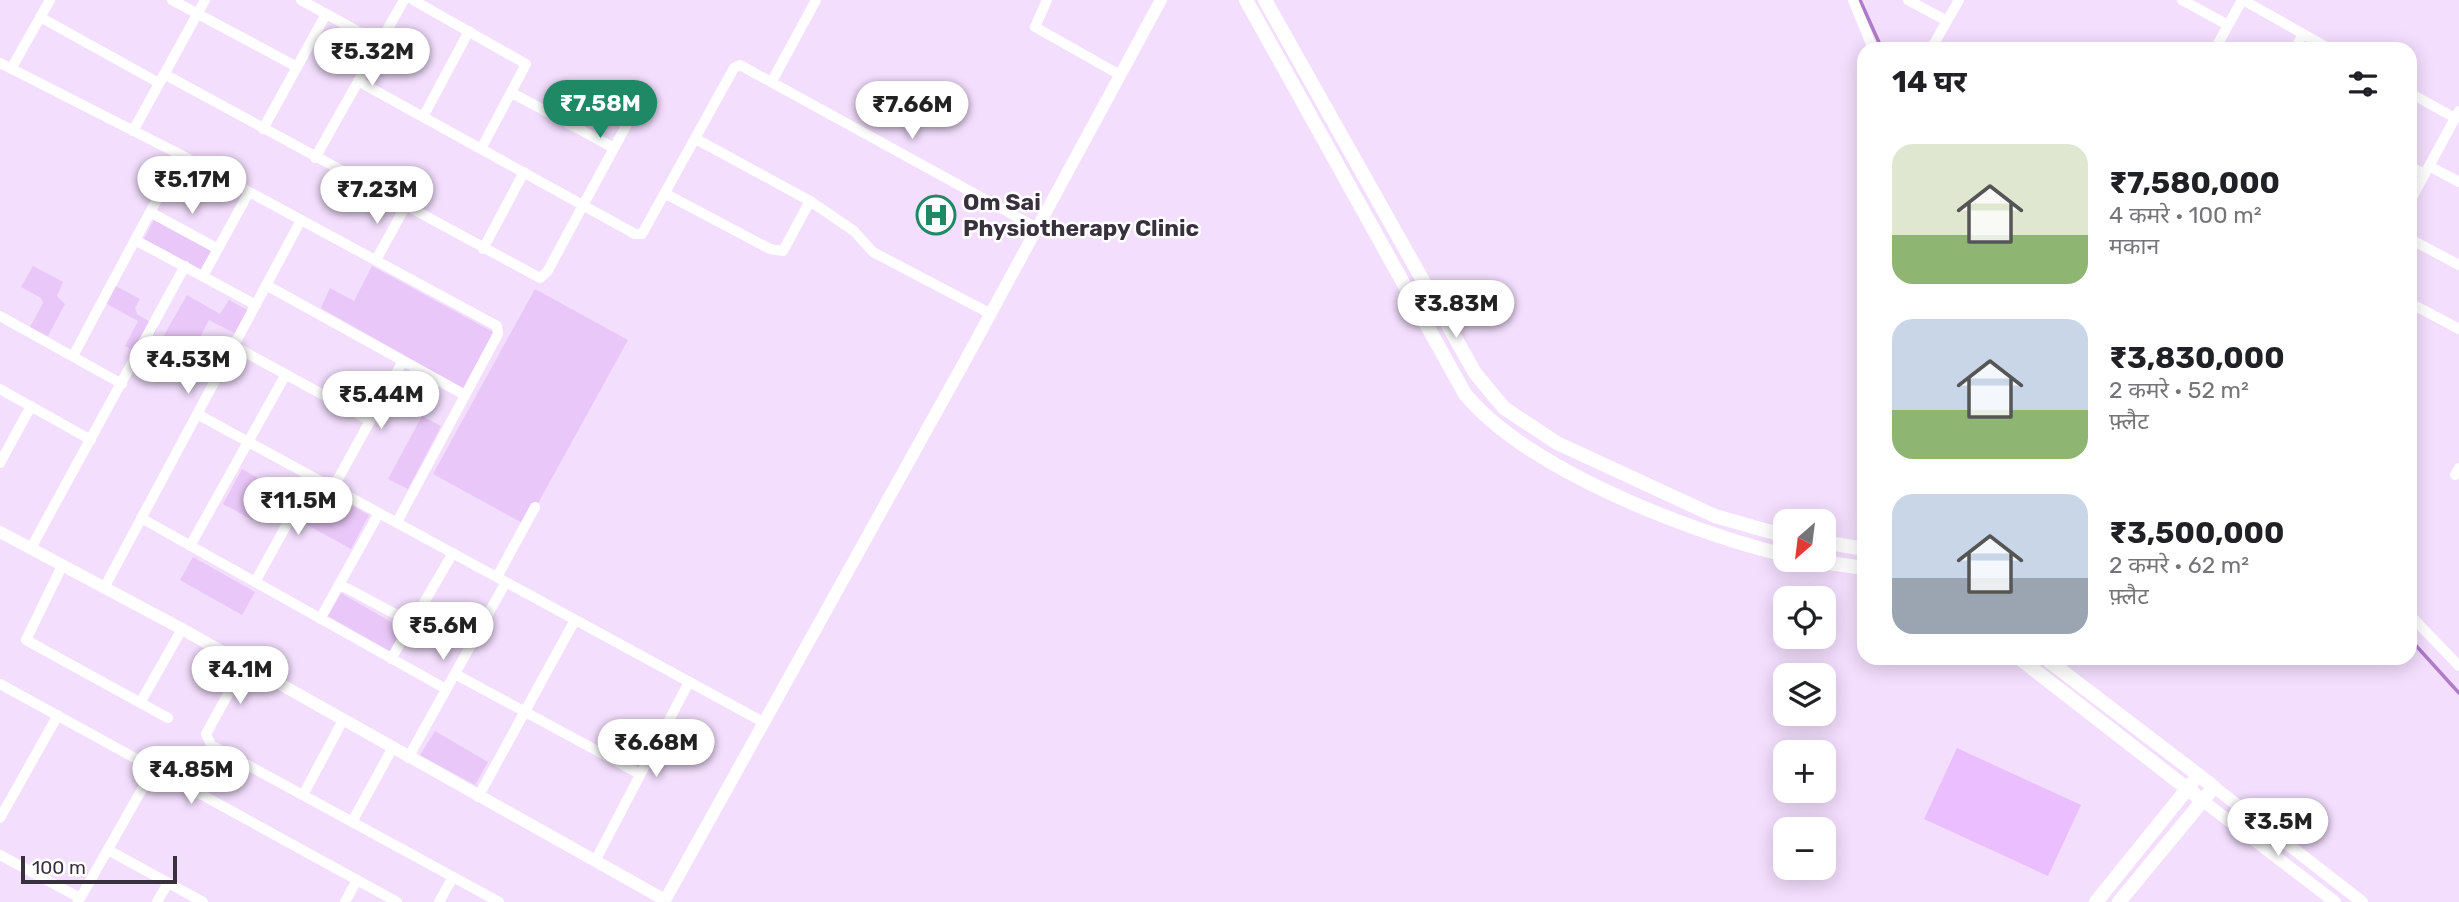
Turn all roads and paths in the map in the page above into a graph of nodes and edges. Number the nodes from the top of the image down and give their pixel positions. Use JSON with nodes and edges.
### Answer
{"nodes":[{"id":1,"x":50,"y":0,"type":"edge"},
{"id":2,"x":172,"y":0,"type":"edge"},
{"id":3,"x":205,"y":0,"type":"edge"},
{"id":4,"x":301,"y":0,"type":"edge"},
{"id":5,"x":404,"y":0,"type":"edge"},
{"id":6,"x":414,"y":0,"type":"edge"},
{"id":7,"x":816,"y":0,"type":"edge"},
{"id":8,"x":1046,"y":0,"type":"edge"},
{"id":9,"x":1161,"y":0,"type":"edge"},
{"id":10,"x":1246,"y":0,"type":"edge"},
{"id":11,"x":1853,"y":0,"type":"edge"},
{"id":12,"x":1908,"y":0,"type":"edge"},
{"id":13,"x":1959,"y":0,"type":"edge"},
{"id":14,"x":2182,"y":0,"type":"edge"},
{"id":15,"x":2243,"y":0,"type":"edge"},
{"id":16,"x":1271,"y":3,"type":"edge"},
{"id":17,"x":197,"y":14,"type":"junction"},
{"id":18,"x":326,"y":14,"type":"junction"},
{"id":19,"x":40,"y":17,"type":"junction"},
{"id":20,"x":1947,"y":21,"type":"junction"},
{"id":21,"x":2228,"y":25,"type":"junction"},
{"id":22,"x":469,"y":31,"type":"junction"},
{"id":23,"x":2303,"y":34,"type":"junction"},
{"id":24,"x":1869,"y":42,"type":"edge"},
{"id":25,"x":1935,"y":42,"type":"edge"},
{"id":26,"x":2219,"y":42,"type":"edge"},
{"id":27,"x":2299,"y":42,"type":"edge"},
{"id":28,"x":2317,"y":42,"type":"edge"},
{"id":29,"x":379,"y":44,"type":"junction"},
{"id":30,"x":5,"y":66,"type":"edge"},
{"id":31,"x":297,"y":67,"type":"junction"},
{"id":32,"x":1120,"y":75,"type":"junction"},
{"id":33,"x":162,"y":78,"type":"junction"},
{"id":34,"x":358,"y":81,"type":"junction"},
{"id":35,"x":772,"y":81,"type":"junction"},
{"id":36,"x":645,"y":91,"type":"dead end"},
{"id":37,"x":512,"y":93,"type":"junction"},
{"id":38,"x":2417,"y":96,"type":"edge"},
{"id":39,"x":2457,"y":114,"type":"edge"},
{"id":40,"x":423,"y":117,"type":"junction"},
{"id":41,"x":263,"y":129,"type":"junction"},
{"id":42,"x":133,"y":131,"type":"junction"},
{"id":43,"x":696,"y":139,"type":"junction"},
{"id":44,"x":614,"y":148,"type":"junction"},
{"id":45,"x":481,"y":149,"type":"junction"},
{"id":46,"x":181,"y":155,"type":"junction"},
{"id":47,"x":315,"y":158,"type":"junction"},
{"id":48,"x":2417,"y":168,"type":"edge"},
{"id":49,"x":2427,"y":170,"type":"junction"},
{"id":50,"x":524,"y":172,"type":"junction"},
{"id":51,"x":2459,"y":182,"type":"edge"},
{"id":52,"x":2417,"y":188,"type":"edge"},
{"id":53,"x":249,"y":192,"type":"junction"},
{"id":54,"x":666,"y":194,"type":"junction"},
{"id":55,"x":810,"y":201,"type":"junction"},
{"id":56,"x":583,"y":204,"type":"junction"},
{"id":57,"x":405,"y":207,"type":"junction"},
{"id":58,"x":150,"y":212,"type":"junction"},
{"id":59,"x":301,"y":220,"type":"junction"},
{"id":60,"x":1037,"y":228,"type":"junction"},
{"id":61,"x":135,"y":240,"type":"junction"},
{"id":62,"x":2417,"y":243,"type":"edge"},
{"id":63,"x":218,"y":248,"type":"junction"},
{"id":64,"x":483,"y":249,"type":"junction"},
{"id":65,"x":376,"y":260,"type":"junction"},
{"id":66,"x":2459,"y":265,"type":"edge"},
{"id":67,"x":185,"y":266,"type":"junction"},
{"id":68,"x":203,"y":276,"type":"junction"},
{"id":69,"x":266,"y":285,"type":"junction"},
{"id":70,"x":256,"y":305,"type":"junction"},
{"id":71,"x":2417,"y":307,"type":"edge"},
{"id":72,"x":991,"y":314,"type":"junction"},
{"id":73,"x":0,"y":316,"type":"edge"},
{"id":74,"x":2459,"y":329,"type":"edge"},
{"id":75,"x":234,"y":346,"type":"junction"},
{"id":76,"x":73,"y":356,"type":"junction"},
{"id":77,"x":403,"y":360,"type":"junction"},
{"id":78,"x":286,"y":374,"type":"junction"},
{"id":79,"x":122,"y":384,"type":"junction"},
{"id":80,"x":0,"y":389,"type":"edge"},
{"id":81,"x":465,"y":395,"type":"junction"},
{"id":82,"x":31,"y":406,"type":"junction"},
{"id":83,"x":197,"y":414,"type":"junction"},
{"id":84,"x":369,"y":420,"type":"junction"},
{"id":85,"x":91,"y":440,"type":"junction"},
{"id":86,"x":248,"y":441,"type":"junction"},
{"id":87,"x":0,"y":463,"type":"edge"},
{"id":88,"x":313,"y":477,"type":"junction"},
{"id":89,"x":333,"y":488,"type":"junction"},
{"id":90,"x":535,"y":507,"type":"dead end"},
{"id":91,"x":379,"y":513,"type":"junction"},
{"id":92,"x":141,"y":518,"type":"junction"},
{"id":93,"x":397,"y":522,"type":"junction"},
{"id":94,"x":0,"y":532,"type":"edge"},
{"id":95,"x":1773,"y":533,"type":"edge"},
{"id":96,"x":1836,"y":544,"type":"edge"},
{"id":97,"x":190,"y":546,"type":"junction"},
{"id":98,"x":31,"y":548,"type":"junction"},
{"id":99,"x":1857,"y":548,"type":"edge"},
{"id":100,"x":1773,"y":551,"type":"edge"},
{"id":101,"x":453,"y":553,"type":"junction"},
{"id":102,"x":1836,"y":564,"type":"edge"},
{"id":103,"x":62,"y":566,"type":"junction"},
{"id":104,"x":1857,"y":567,"type":"edge"},
{"id":105,"x":501,"y":579,"type":"junction"},
{"id":106,"x":255,"y":582,"type":"junction"},
{"id":107,"x":339,"y":584,"type":"junction"},
{"id":108,"x":104,"y":588,"type":"junction"},
{"id":109,"x":320,"y":619,"type":"junction"},
{"id":110,"x":575,"y":620,"type":"junction"},
{"id":111,"x":2417,"y":622,"type":"edge"},
{"id":112,"x":412,"y":623,"type":"junction"},
{"id":113,"x":182,"y":629,"type":"junction"},
{"id":114,"x":391,"y":659,"type":"junction"},
{"id":115,"x":2458,"y":661,"type":"edge"},
{"id":116,"x":244,"y":665,"type":"junction"},
{"id":117,"x":2028,"y":665,"type":"edge"},
{"id":118,"x":2054,"y":665,"type":"edge"},
{"id":119,"x":454,"y":674,"type":"junction"},
{"id":120,"x":689,"y":682,"type":"junction"},
{"id":121,"x":0,"y":684,"type":"edge"},
{"id":122,"x":446,"y":689,"type":"junction"},
{"id":123,"x":140,"y":703,"type":"junction"},
{"id":124,"x":524,"y":712,"type":"junction"},
{"id":125,"x":58,"y":715,"type":"junction"},
{"id":126,"x":168,"y":718,"type":"dead end"},
{"id":127,"x":342,"y":722,"type":"junction"},
{"id":128,"x":763,"y":722,"type":"junction"},
{"id":129,"x":392,"y":749,"type":"junction"},
{"id":130,"x":408,"y":758,"type":"junction"},
{"id":131,"x":154,"y":768,"type":"junction"},
{"id":132,"x":640,"y":775,"type":"junction"},
{"id":133,"x":2198,"y":775,"type":"junction"},
{"id":134,"x":2214,"y":787,"type":"junction"},
{"id":135,"x":2188,"y":789,"type":"junction"},
{"id":136,"x":303,"y":795,"type":"junction"},
{"id":137,"x":478,"y":797,"type":"junction"},
{"id":138,"x":2203,"y":801,"type":"junction"},
{"id":139,"x":0,"y":818,"type":"edge"},
{"id":140,"x":352,"y":822,"type":"junction"},
{"id":141,"x":108,"y":850,"type":"junction"},
{"id":142,"x":0,"y":855,"type":"edge"},
{"id":143,"x":595,"y":861,"type":"junction"},
{"id":144,"x":453,"y":877,"type":"junction"},
{"id":145,"x":357,"y":880,"type":"junction"},
{"id":146,"x":168,"y":883,"type":"junction"},
{"id":147,"x":79,"y":900,"type":"edge"},
{"id":148,"x":664,"y":901,"type":"edge"},
{"id":149,"x":157,"y":902,"type":"edge"},
{"id":150,"x":203,"y":902,"type":"edge"},
{"id":151,"x":345,"y":902,"type":"edge"},
{"id":152,"x":397,"y":902,"type":"edge"},
{"id":153,"x":439,"y":902,"type":"edge"},
{"id":154,"x":499,"y":902,"type":"edge"},
{"id":155,"x":2096,"y":902,"type":"edge"},
{"id":156,"x":2119,"y":902,"type":"edge"},
{"id":157,"x":2334,"y":902,"type":"edge"},
{"id":158,"x":2362,"y":902,"type":"edge"}],
"edges":[{"from":1,"to":19,"type":"street"},
{"from":2,"to":17,"type":"street"},
{"from":3,"to":17,"type":"street"},
{"from":4,"to":18,"type":"street"},
{"from":5,"to":29,"type":"street"},
{"from":6,"to":22,"type":"street"},
{"from":7,"to":35,"type":"street"},
{"from":8,"to":32,"type":"street"},
{"from":9,"to":32,"type":"street"},
{"from":10,"to":100,"type":"main road"},
{"from":11,"to":24,"type":"street"},
{"from":12,"to":20,"type":"street"},
{"from":13,"to":20,"type":"street"},
{"from":14,"to":21,"type":"street"},
{"from":15,"to":21,"type":"street"},
{"from":15,"to":23,"type":"street"},
{"from":16,"to":95,"type":"main road"},
{"from":17,"to":31,"type":"street"},
{"from":17,"to":33,"type":"street"},
{"from":18,"to":29,"type":"street"},
{"from":18,"to":31,"type":"street"},
{"from":19,"to":30,"type":"street"},
{"from":19,"to":33,"type":"street"},
{"from":20,"to":25,"type":"street"},
{"from":21,"to":26,"type":"street"},
{"from":22,"to":37,"type":"street"},
{"from":22,"to":40,"type":"street"},
{"from":23,"to":27,"type":"street"},
{"from":23,"to":28,"type":"street"},
{"from":29,"to":34,"type":"street"},
{"from":30,"to":42,"type":"street"},
{"from":31,"to":41,"type":"street"},
{"from":32,"to":60,"type":"street"},
{"from":33,"to":41,"type":"street"},
{"from":33,"to":42,"type":"street"},
{"from":34,"to":40,"type":"street"},
{"from":34,"to":47,"type":"street"},
{"from":35,"to":43,"type":"street"},
{"from":35,"to":60,"type":"street"},
{"from":36,"to":44,"type":"street"},
{"from":37,"to":44,"type":"street"},
{"from":37,"to":45,"type":"street"},
{"from":38,"to":39,"type":"street"},
{"from":39,"to":49,"type":"street"},
{"from":40,"to":45,"type":"street"},
{"from":41,"to":47,"type":"street"},
{"from":42,"to":46,"type":"street"},
{"from":43,"to":54,"type":"street"},
{"from":43,"to":55,"type":"street"},
{"from":44,"to":56,"type":"street"},
{"from":45,"to":50,"type":"street"},
{"from":46,"to":53,"type":"street"},
{"from":46,"to":58,"type":"street"},
{"from":47,"to":57,"type":"street"},
{"from":48,"to":49,"type":"street"},
{"from":49,"to":51,"type":"street"},
{"from":49,"to":52,"type":"street"},
{"from":50,"to":56,"type":"street"},
{"from":50,"to":64,"type":"street"},
{"from":53,"to":59,"type":"street"},
{"from":53,"to":63,"type":"street"},
{"from":54,"to":55,"type":"street"},
{"from":54,"to":56,"type":"street"},
{"from":55,"to":72,"type":"street"},
{"from":56,"to":64,"type":"street"},
{"from":57,"to":64,"type":"street"},
{"from":57,"to":65,"type":"street"},
{"from":58,"to":61,"type":"street"},
{"from":58,"to":63,"type":"street"},
{"from":59,"to":65,"type":"street"},
{"from":59,"to":69,"type":"street"},
{"from":60,"to":72,"type":"street"},
{"from":61,"to":67,"type":"street"},
{"from":61,"to":76,"type":"street"},
{"from":62,"to":66,"type":"street"},
{"from":63,"to":68,"type":"street"},
{"from":65,"to":81,"type":"street"},
{"from":67,"to":68,"type":"street"},
{"from":67,"to":79,"type":"street"},
{"from":68,"to":70,"type":"street"},
{"from":69,"to":70,"type":"street"},
{"from":69,"to":77,"type":"street"},
{"from":70,"to":75,"type":"street"},
{"from":71,"to":74,"type":"street"},
{"from":72,"to":128,"type":"street"},
{"from":73,"to":76,"type":"street"},
{"from":75,"to":78,"type":"street"},
{"from":75,"to":83,"type":"street"},
{"from":76,"to":79,"type":"street"},
{"from":77,"to":81,"type":"street"},
{"from":77,"to":84,"type":"street"},
{"from":78,"to":84,"type":"street"},
{"from":78,"to":86,"type":"street"},
{"from":79,"to":85,"type":"street"},
{"from":80,"to":82,"type":"street"},
{"from":81,"to":93,"type":"street"},
{"from":82,"to":85,"type":"street"},
{"from":82,"to":87,"type":"street"},
{"from":83,"to":86,"type":"street"},
{"from":83,"to":92,"type":"street"},
{"from":84,"to":89,"type":"street"},
{"from":85,"to":98,"type":"street"},
{"from":86,"to":88,"type":"street"},
{"from":86,"to":97,"type":"street"},
{"from":88,"to":89,"type":"street"},
{"from":88,"to":106,"type":"street"},
{"from":89,"to":91,"type":"street"},
{"from":90,"to":105,"type":"street"},
{"from":91,"to":93,"type":"street"},
{"from":91,"to":107,"type":"street"},
{"from":92,"to":97,"type":"street"},
{"from":92,"to":108,"type":"street"},
{"from":93,"to":101,"type":"street"},
{"from":94,"to":98,"type":"street"},
{"from":96,"to":99,"type":"main road"},
{"from":97,"to":106,"type":"street"},
{"from":98,"to":103,"type":"street"},
{"from":101,"to":105,"type":"street"},
{"from":101,"to":112,"type":"street"},
{"from":102,"to":104,"type":"main road"},
{"from":103,"to":108,"type":"street"},
{"from":103,"to":123,"type":"street"},
{"from":105,"to":110,"type":"street"},
{"from":105,"to":119,"type":"street"},
{"from":106,"to":109,"type":"street"},
{"from":107,"to":109,"type":"street"},
{"from":107,"to":112,"type":"street"},
{"from":108,"to":113,"type":"street"},
{"from":109,"to":114,"type":"street"},
{"from":110,"to":120,"type":"street"},
{"from":110,"to":124,"type":"street"},
{"from":111,"to":115,"type":"street"},
{"from":112,"to":114,"type":"street"},
{"from":113,"to":116,"type":"street"},
{"from":113,"to":123,"type":"street"},
{"from":114,"to":122,"type":"street"},
{"from":116,"to":127,"type":"street"},
{"from":116,"to":136,"type":"street"},
{"from":117,"to":135,"type":"main road"},
{"from":118,"to":133,"type":"main road"},
{"from":119,"to":122,"type":"street"},
{"from":119,"to":124,"type":"street"},
{"from":120,"to":128,"type":"street"},
{"from":120,"to":132,"type":"street"},
{"from":121,"to":125,"type":"street"},
{"from":122,"to":130,"type":"street"},
{"from":123,"to":126,"type":"street"},
{"from":124,"to":132,"type":"street"},
{"from":124,"to":137,"type":"street"},
{"from":125,"to":131,"type":"street"},
{"from":125,"to":139,"type":"street"},
{"from":127,"to":129,"type":"street"},
{"from":127,"to":136,"type":"street"},
{"from":128,"to":148,"type":"street"},
{"from":129,"to":130,"type":"street"},
{"from":129,"to":140,"type":"street"},
{"from":130,"to":137,"type":"street"},
{"from":131,"to":141,"type":"street"},
{"from":131,"to":145,"type":"street"},
{"from":132,"to":143,"type":"street"},
{"from":133,"to":134,"type":"main road"},
{"from":133,"to":135,"type":"main road"},
{"from":134,"to":138,"type":"main road"},
{"from":134,"to":158,"type":"street"},
{"from":135,"to":138,"type":"main road"},
{"from":135,"to":155,"type":"main road"},
{"from":136,"to":140,"type":"street"},
{"from":137,"to":143,"type":"street"},
{"from":138,"to":156,"type":"main road"},
{"from":138,"to":157,"type":"street"},
{"from":140,"to":144,"type":"street"},
{"from":141,"to":146,"type":"street"},
{"from":141,"to":147,"type":"street"},
{"from":142,"to":147,"type":"street"},
{"from":143,"to":148,"type":"street"},
{"from":144,"to":153,"type":"street"},
{"from":144,"to":154,"type":"street"},
{"from":145,"to":151,"type":"street"},
{"from":145,"to":152,"type":"street"},
{"from":146,"to":149,"type":"street"},
{"from":146,"to":150,"type":"street"}]}
